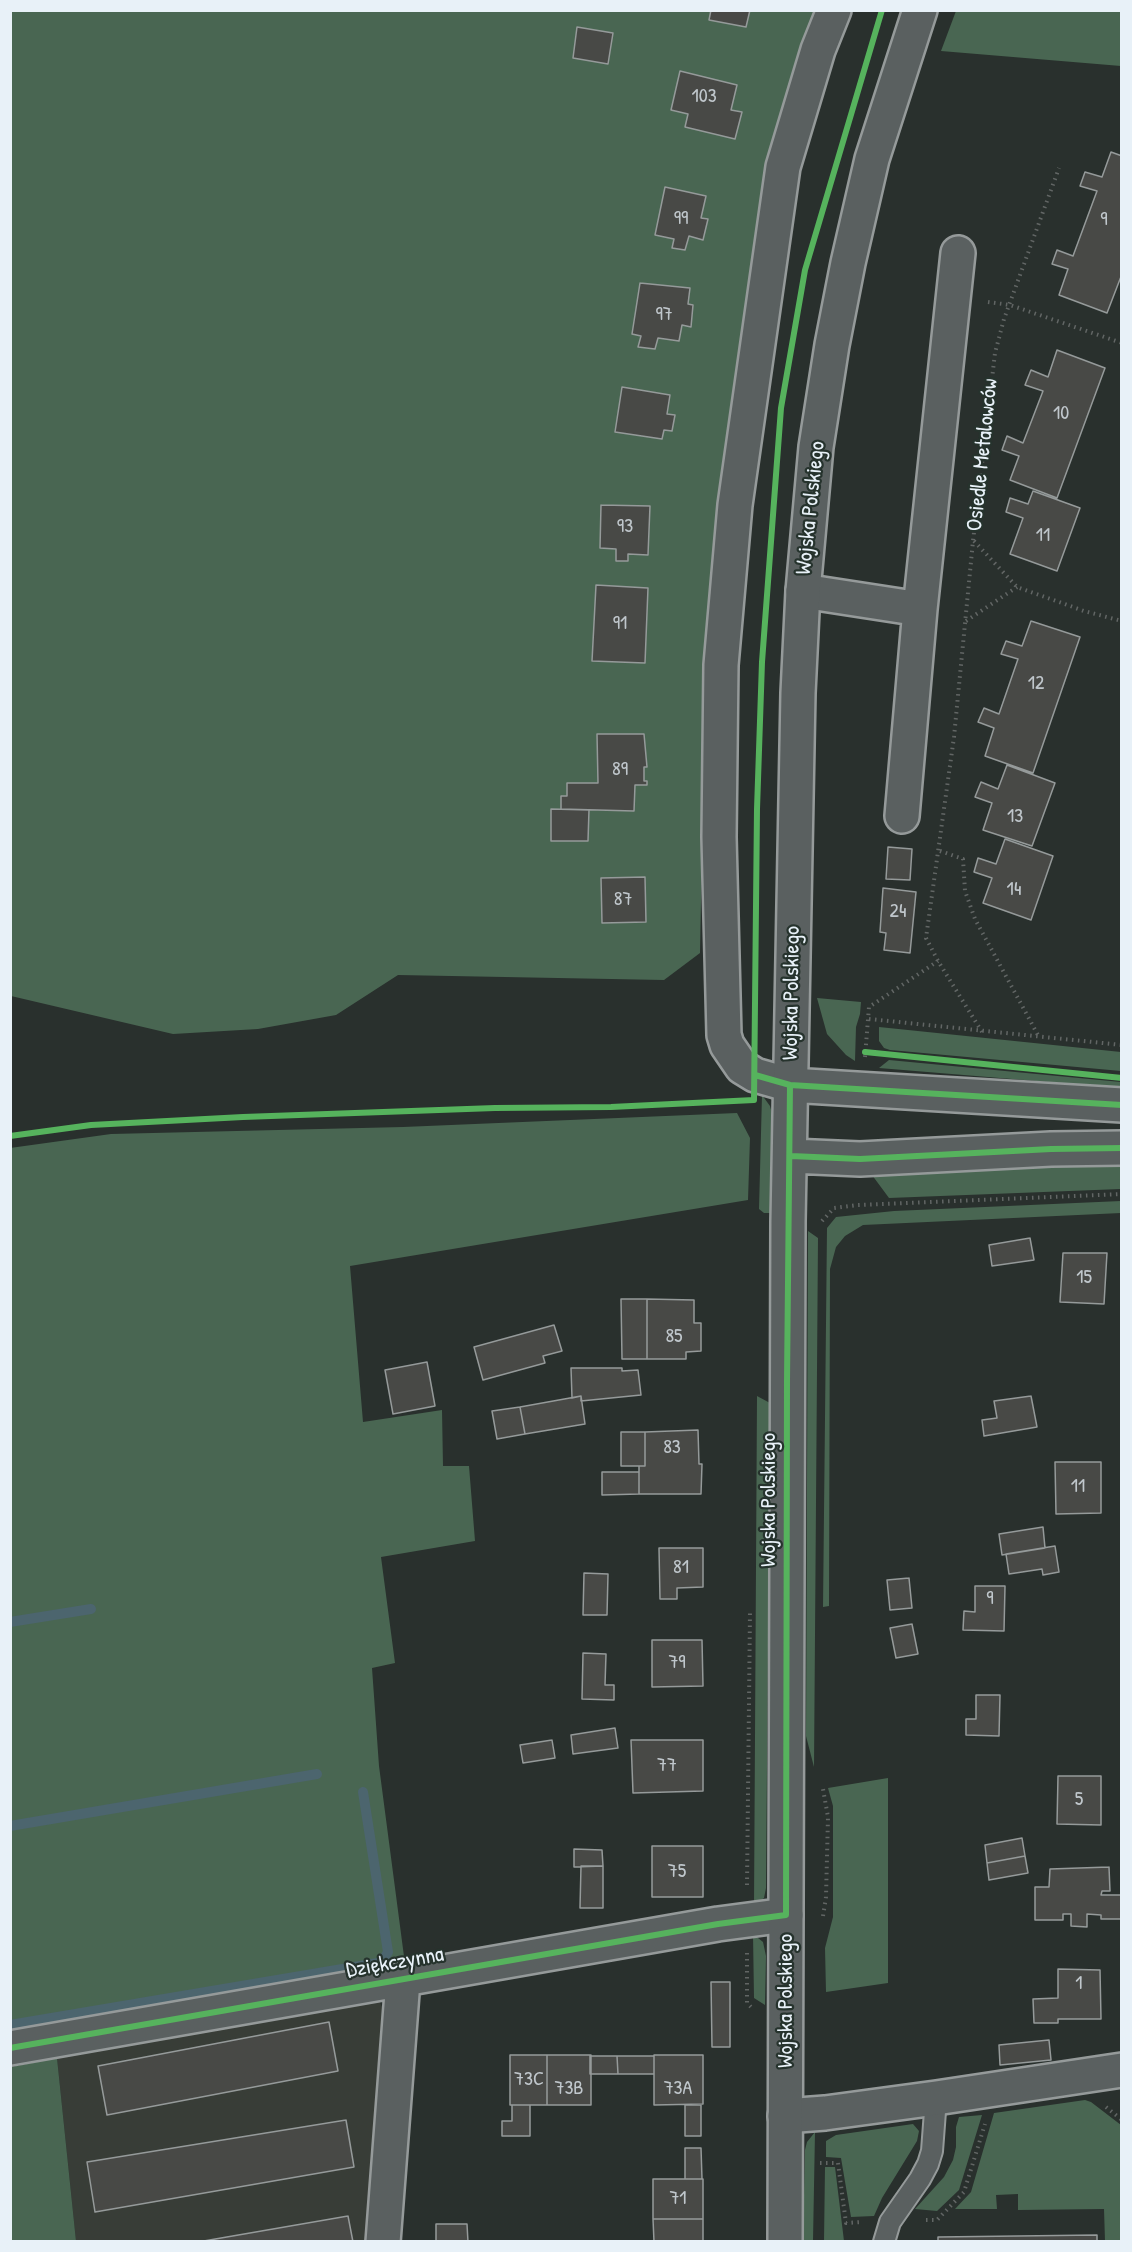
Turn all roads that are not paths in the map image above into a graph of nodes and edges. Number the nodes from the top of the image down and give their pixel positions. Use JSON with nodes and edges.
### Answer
{"nodes":[{"id":1,"x":834,"y":10,"type":"edge"},
{"id":2,"x":920,"y":10,"type":"edge"},
{"id":3,"x":958,"y":253,"type":"dead end"},
{"id":4,"x":803,"y":591,"type":"junction"},
{"id":5,"x":920,"y":609,"type":"junction"},
{"id":6,"x":902,"y":816,"type":"dead end"},
{"id":7,"x":790,"y":1085,"type":"junction"},
{"id":8,"x":1122,"y":1105,"type":"edge"},
{"id":9,"x":1122,"y":1148,"type":"edge"},
{"id":10,"x":790,"y":1156,"type":"junction"},
{"id":11,"x":786,"y":1915,"type":"junction"},
{"id":12,"x":404,"y":1980,"type":"junction"},
{"id":13,"x":10,"y":2048,"type":"edge"},
{"id":14,"x":1122,"y":2070,"type":"edge"},
{"id":15,"x":936,"y":2098,"type":"junction"},
{"id":16,"x":785,"y":2116,"type":"junction"},
{"id":17,"x":383,"y":2241,"type":"edge"},
{"id":18,"x":785,"y":2241,"type":"edge"},
{"id":19,"x":884,"y":2241,"type":"edge"}],
"edges":[{"from":1,"to":7,"type":"street"},
{"from":2,"to":4,"type":"street","name":"Wojska Polskiego"},
{"from":3,"to":5,"type":"street","name":"Osiedle Metalowców"},
{"from":4,"to":5,"type":"street"},
{"from":4,"to":7,"type":"street","name":"Wojska Polskiego"},
{"from":5,"to":6,"type":"street","name":"Osiedle Metalowców"},
{"from":7,"to":8,"type":"street"},
{"from":7,"to":10,"type":"street","name":"Wojska Polskiego"},
{"from":9,"to":10,"type":"street"},
{"from":10,"to":11,"type":"street","name":"Wojska Polskiego"},
{"from":11,"to":12,"type":"street","name":"Dziękczynna"},
{"from":11,"to":16,"type":"street","name":"Wojska Polskiego"},
{"from":12,"to":13,"type":"street","name":"Dziękczynna"},
{"from":12,"to":17,"type":"street"},
{"from":14,"to":15,"type":"street"},
{"from":15,"to":16,"type":"street"},
{"from":15,"to":19,"type":"lane"},
{"from":16,"to":18,"type":"street","name":"Wojska Polskiego"}]}
